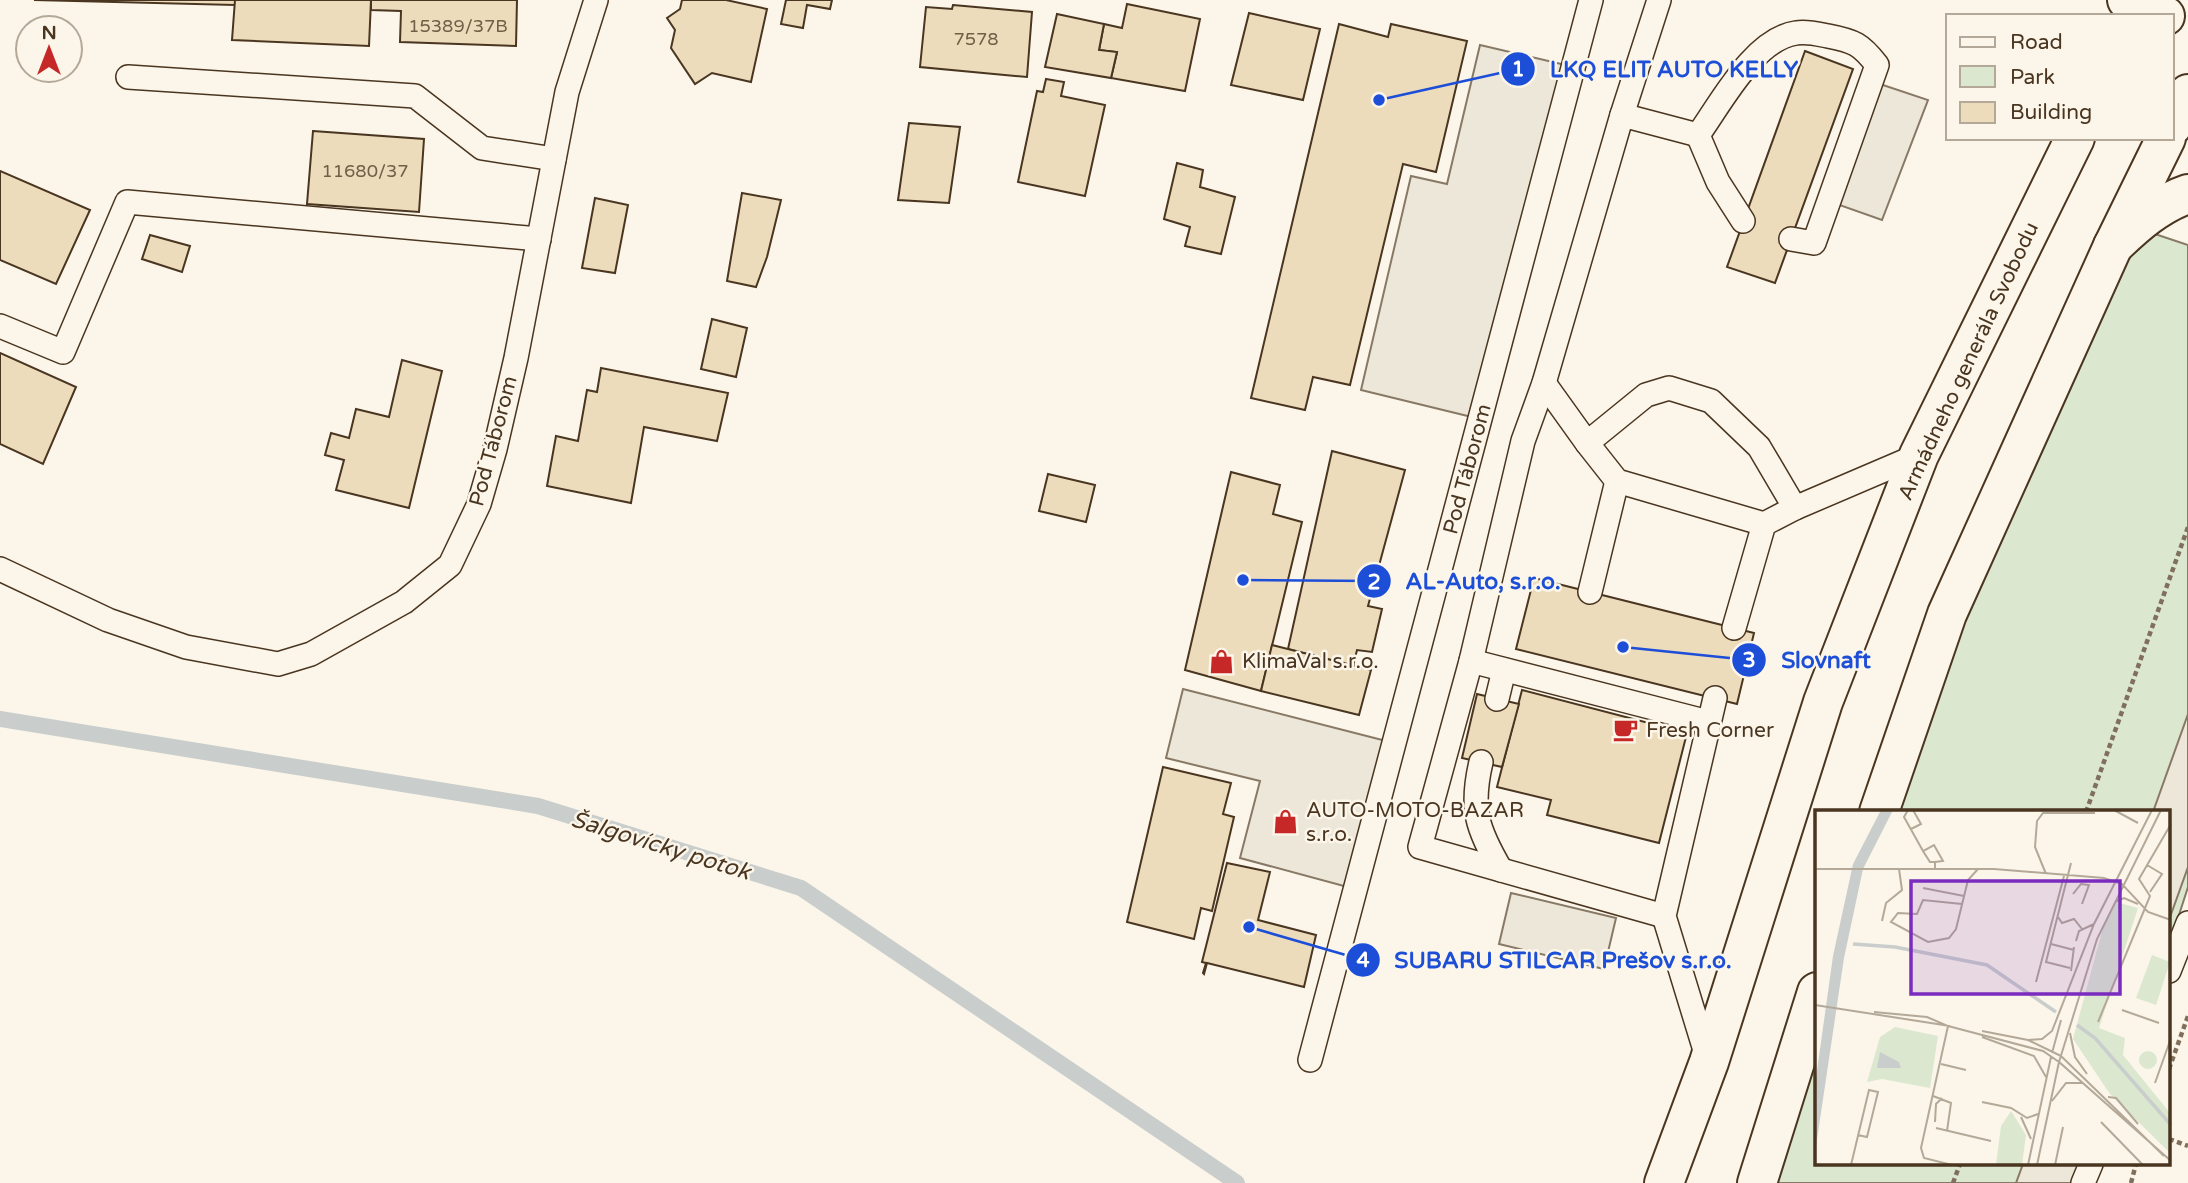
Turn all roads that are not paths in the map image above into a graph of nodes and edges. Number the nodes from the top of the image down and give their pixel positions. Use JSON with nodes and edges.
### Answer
{"nodes":[{"id":1,"x":596,"y":0,"type":"edge"},
{"id":2,"x":1591,"y":0,"type":"edge"},
{"id":3,"x":1660,"y":0,"type":"edge"},
{"id":4,"x":128,"y":77,"type":"dead end"},
{"id":5,"x":2188,"y":94,"type":"edge"},
{"id":6,"x":1622,"y":114,"type":"junction"},
{"id":7,"x":2174,"y":123,"type":"edge"},
{"id":8,"x":1698,"y":135,"type":"junction"},
{"id":9,"x":2074,"y":140,"type":"edge"},
{"id":10,"x":2165,"y":140,"type":"edge"},
{"id":11,"x":554,"y":159,"type":"junction"},
{"id":12,"x":2188,"y":194,"type":"edge"},
{"id":13,"x":1743,"y":221,"type":"dead end"},
{"id":14,"x":538,"y":239,"type":"junction"},
{"id":15,"x":1791,"y":239,"type":"dead end"},
{"id":16,"x":2113,"y":246,"type":"junction"},
{"id":17,"x":0,"y":326,"type":"edge"},
{"id":18,"x":1544,"y":383,"type":"junction"},
{"id":19,"x":1587,"y":443,"type":"junction"},
{"id":20,"x":1919,"y":456,"type":"junction"},
{"id":21,"x":1617,"y":481,"type":"junction"},
{"id":22,"x":1795,"y":508,"type":"junction"},
{"id":23,"x":1764,"y":524,"type":"junction"},
{"id":24,"x":0,"y":569,"type":"edge"},
{"id":25,"x":1590,"y":592,"type":"dead end"},
{"id":26,"x":1734,"y":628,"type":"dead end"},
{"id":27,"x":1471,"y":661,"type":"junction"},
{"id":28,"x":1504,"y":670,"type":"junction"},
{"id":29,"x":1715,"y":698,"type":"dead end"},
{"id":30,"x":1497,"y":699,"type":"dead end"},
{"id":31,"x":1708,"y":722,"type":"junction"},
{"id":32,"x":1481,"y":762,"type":"dead end"},
{"id":33,"x":1880,"y":810,"type":"edge"},
{"id":34,"x":1501,"y":870,"type":"junction"},
{"id":35,"x":1664,"y":916,"type":"junction"},
{"id":36,"x":2188,"y":923,"type":"edge"},
{"id":37,"x":2170,"y":968,"type":"edge"},
{"id":38,"x":1815,"y":998,"type":"edge"},
{"id":39,"x":1310,"y":1060,"type":"dead end"},
{"id":40,"x":1709,"y":1062,"type":"junction"},
{"id":41,"x":2090,"y":1166,"type":"edge"},
{"id":42,"x":1664,"y":1183,"type":"edge"},
{"id":43,"x":1757,"y":1183,"type":"edge"},
{"id":44,"x":2083,"y":1183,"type":"edge"}],
"edges":[{"from":1,"to":11,"type":"lane","name":"Pod Táborom"},
{"from":2,"to":39,"type":"lane","name":"Pod Táborom"},
{"from":3,"to":6,"type":"lane"},
{"from":4,"to":11,"type":"lane"},
{"from":5,"to":7,"type":"main road"},
{"from":6,"to":8,"type":"lane"},
{"from":6,"to":18,"type":"lane"},
{"from":8,"to":13,"type":"lane"},
{"from":8,"to":15,"type":"lane"},
{"from":9,"to":20,"type":"main road","name":"Armádneho generála Svobodu"},
{"from":10,"to":16,"type":"main road"},
{"from":11,"to":14,"type":"lane","name":"Pod Táborom"},
{"from":12,"to":16,"type":"main road"},
{"from":14,"to":17,"type":"lane"},
{"from":14,"to":24,"type":"lane","name":"Pod Táborom"},
{"from":16,"to":33,"type":"main road"},
{"from":18,"to":19,"type":"lane"},
{"from":18,"to":27,"type":"lane"},
{"from":19,"to":21,"type":"lane"},
{"from":19,"to":22,"type":"lane"},
{"from":20,"to":22,"type":"lane"},
{"from":20,"to":40,"type":"main road","name":"Armádneho generála Svobodu"},
{"from":21,"to":23,"type":"lane"},
{"from":21,"to":25,"type":"lane"},
{"from":22,"to":23,"type":"lane"},
{"from":23,"to":26,"type":"lane"},
{"from":27,"to":28,"type":"lane"},
{"from":27,"to":34,"type":"lane"},
{"from":28,"to":30,"type":"lane"},
{"from":28,"to":31,"type":"lane"},
{"from":29,"to":31,"type":"lane"},
{"from":31,"to":35,"type":"lane"},
{"from":32,"to":34,"type":"lane"},
{"from":34,"to":35,"type":"lane"},
{"from":35,"to":40,"type":"lane"},
{"from":36,"to":37,"type":"lane"},
{"from":38,"to":43,"type":"main road"},
{"from":40,"to":42,"type":"main road","name":"Armádneho generála Svobodu"},
{"from":41,"to":44,"type":"lane"}]}
